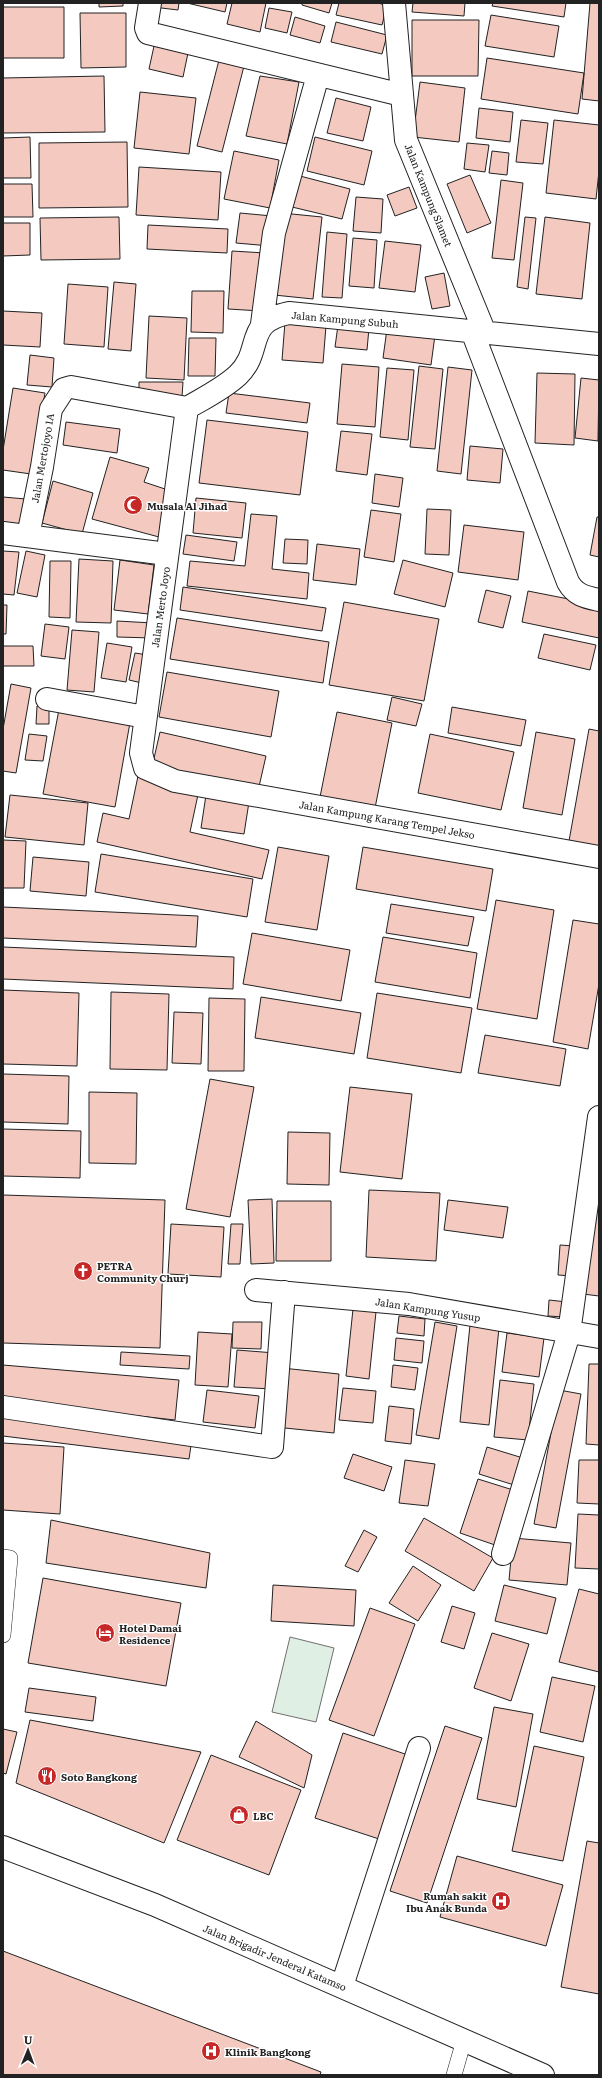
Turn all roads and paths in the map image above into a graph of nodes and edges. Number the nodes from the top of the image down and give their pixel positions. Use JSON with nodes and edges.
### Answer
{"nodes":[{"id":1,"x":150,"y":3,"type":"edge"},
{"id":2,"x":394,"y":3,"type":"edge"},
{"id":3,"x":318,"y":75,"type":"junction"},
{"id":4,"x":402,"y":95,"type":"junction"},
{"id":5,"x":262,"y":324,"type":"junction"},
{"id":6,"x":479,"y":332,"type":"junction"},
{"id":7,"x":599,"y":344,"type":"edge"},
{"id":8,"x":187,"y":408,"type":"junction"},
{"id":9,"x":3,"y":533,"type":"edge"},
{"id":10,"x":28,"y":536,"type":"junction"},
{"id":11,"x":167,"y":554,"type":"junction"},
{"id":12,"x":599,"y":600,"type":"edge"},
{"id":13,"x":47,"y":699,"type":"dead end"},
{"id":14,"x":145,"y":717,"type":"junction"},
{"id":15,"x":175,"y":781,"type":"joint"},
{"id":16,"x":599,"y":857,"type":"edge"},
{"id":17,"x":599,"y":1117,"type":"edge"},
{"id":18,"x":256,"y":1290,"type":"dead end"},
{"id":19,"x":284,"y":1292,"type":"junction"},
{"id":20,"x":569,"y":1333,"type":"junction"},
{"id":21,"x":599,"y":1337,"type":"edge"},
{"id":22,"x":3,"y":1407,"type":"edge"},
{"id":23,"x":503,"y":1554,"type":"dead end"},
{"id":24,"x":3,"y":1557,"type":"edge"},
{"id":25,"x":3,"y":1635,"type":"edge"},
{"id":26,"x":419,"y":1748,"type":"dead end"},
{"id":27,"x":3,"y":1847,"type":"edge"},
{"id":28,"x":342,"y":1986,"type":"junction"},
{"id":29,"x":464,"y":2040,"type":"junction"},
{"id":30,"x":540,"y":2074,"type":"edge"},
{"id":31,"x":454,"y":2075,"type":"edge"}],
"edges":[{"from":1,"to":3,"type":"street"},
{"from":2,"to":4,"type":"street","name":"Jalan Kampung Slamet"},
{"from":3,"to":4,"type":"street"},
{"from":3,"to":5,"type":"street"},
{"from":4,"to":6,"type":"street","name":"Jalan Kampung Slamet"},
{"from":5,"to":6,"type":"street","name":"Jalan Kampung Subuh"},
{"from":5,"to":8,"type":"street"},
{"from":6,"to":7,"type":"street","name":"Jalan Kampung Subuh"},
{"from":6,"to":12,"type":"street","name":"Jalan Kampung Slamet"},
{"from":8,"to":10,"type":"street","name":"Jalan Mertojoyo 1A"},
{"from":8,"to":11,"type":"street"},
{"from":9,"to":10,"type":"street","name":"Jalan Merto Joyo"},
{"from":10,"to":11,"type":"street","name":"Jalan Merto Joyo"},
{"from":11,"to":14,"type":"street","name":"Jalan Merto Joyo"},
{"from":13,"to":14,"type":"street"},
{"from":14,"to":15,"type":"street","name":"Jalan Merto Joyo"},
{"from":15,"to":16,"type":"street","name":"Jalan Kampung Karang Tempel Jekso"},
{"from":17,"to":20,"type":"street"},
{"from":18,"to":19,"type":"street","name":"Jalan Kampung Yusup"},
{"from":19,"to":20,"type":"street","name":"Jalan Kampung Yusup"},
{"from":19,"to":22,"type":"street"},
{"from":20,"to":21,"type":"street","name":"Jalan Kampung Yusup"},
{"from":20,"to":23,"type":"street"},
{"from":24,"to":25,"type":"lane"},
{"from":26,"to":28,"type":"street"},
{"from":27,"to":28,"type":"street","name":"Jalan Brigadir Jenderal Katamso"},
{"from":28,"to":29,"type":"street","name":"Jalan Brigadir Jenderal Katamso"},
{"from":29,"to":30,"type":"street","name":"Jalan Brigadir Jenderal Katamso"},
{"from":29,"to":31,"type":"lane"}]}
